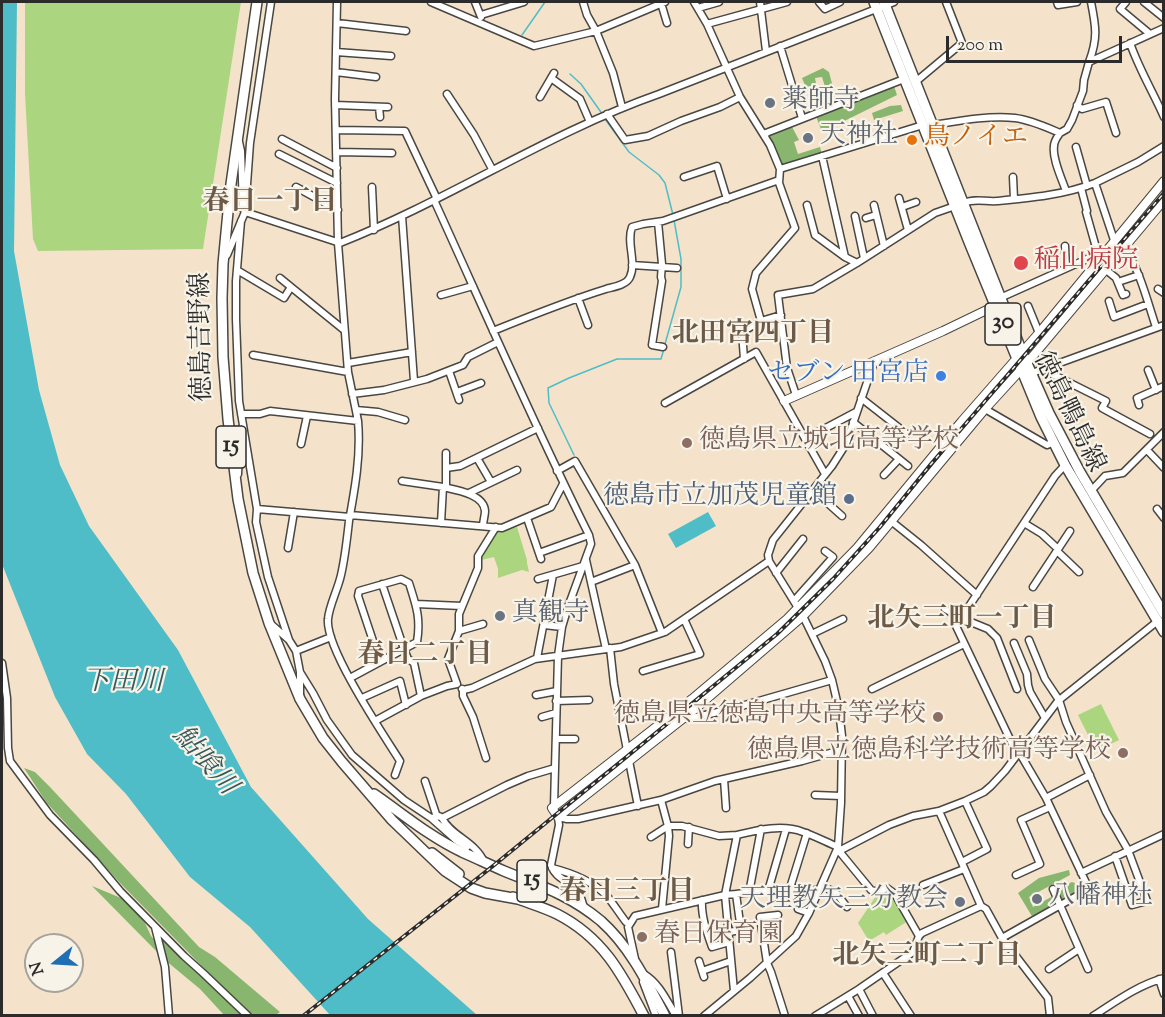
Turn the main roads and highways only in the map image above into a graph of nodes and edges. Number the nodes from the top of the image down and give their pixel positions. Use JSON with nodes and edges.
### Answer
{"nodes":[{"id":1,"x":257,"y":2,"type":"edge"},
{"id":2,"x":883,"y":4,"type":"edge"},
{"id":3,"x":928,"y":125,"type":"junction"},
{"id":4,"x":1024,"y":366,"type":"junction"},
{"id":5,"x":1069,"y":461,"type":"junction"},
{"id":6,"x":1161,"y":617,"type":"edge"},
{"id":7,"x":1164,"y":632,"type":"edge"},
{"id":8,"x":362,"y":786,"type":"junction"},
{"id":9,"x":644,"y":1016,"type":"edge"},
{"id":10,"x":665,"y":1016,"type":"edge"}],
"edges":[{"from":1,"to":8,"type":"main road","name":"徳島吉野線","number":"15"},
{"from":2,"to":3,"type":"main road","name":"徳島鴨島線","number":"30"},
{"from":2,"to":3,"type":"main road","name":"徳島鴨島線","number":"30"},
{"from":3,"to":4,"type":"main road","name":"徳島鴨島線","number":"30"},
{"from":4,"to":5,"type":"main road","name":"徳島鴨島線","number":"30"},
{"from":4,"to":5,"type":"main road","name":"徳島鴨島線","number":"30"},
{"from":5,"to":6,"type":"main road","name":"徳島鴨島線","number":"30"},
{"from":5,"to":6,"type":"main road","name":"徳島鴨島線","number":"30"},
{"from":6,"to":7,"type":"main road","name":"徳島鴨島線","number":"30"},
{"from":8,"to":9,"type":"main road","name":"徳島吉野線","number":"15"},
{"from":8,"to":10,"type":"main road","name":"徳島吉野線","number":"15"}]}
